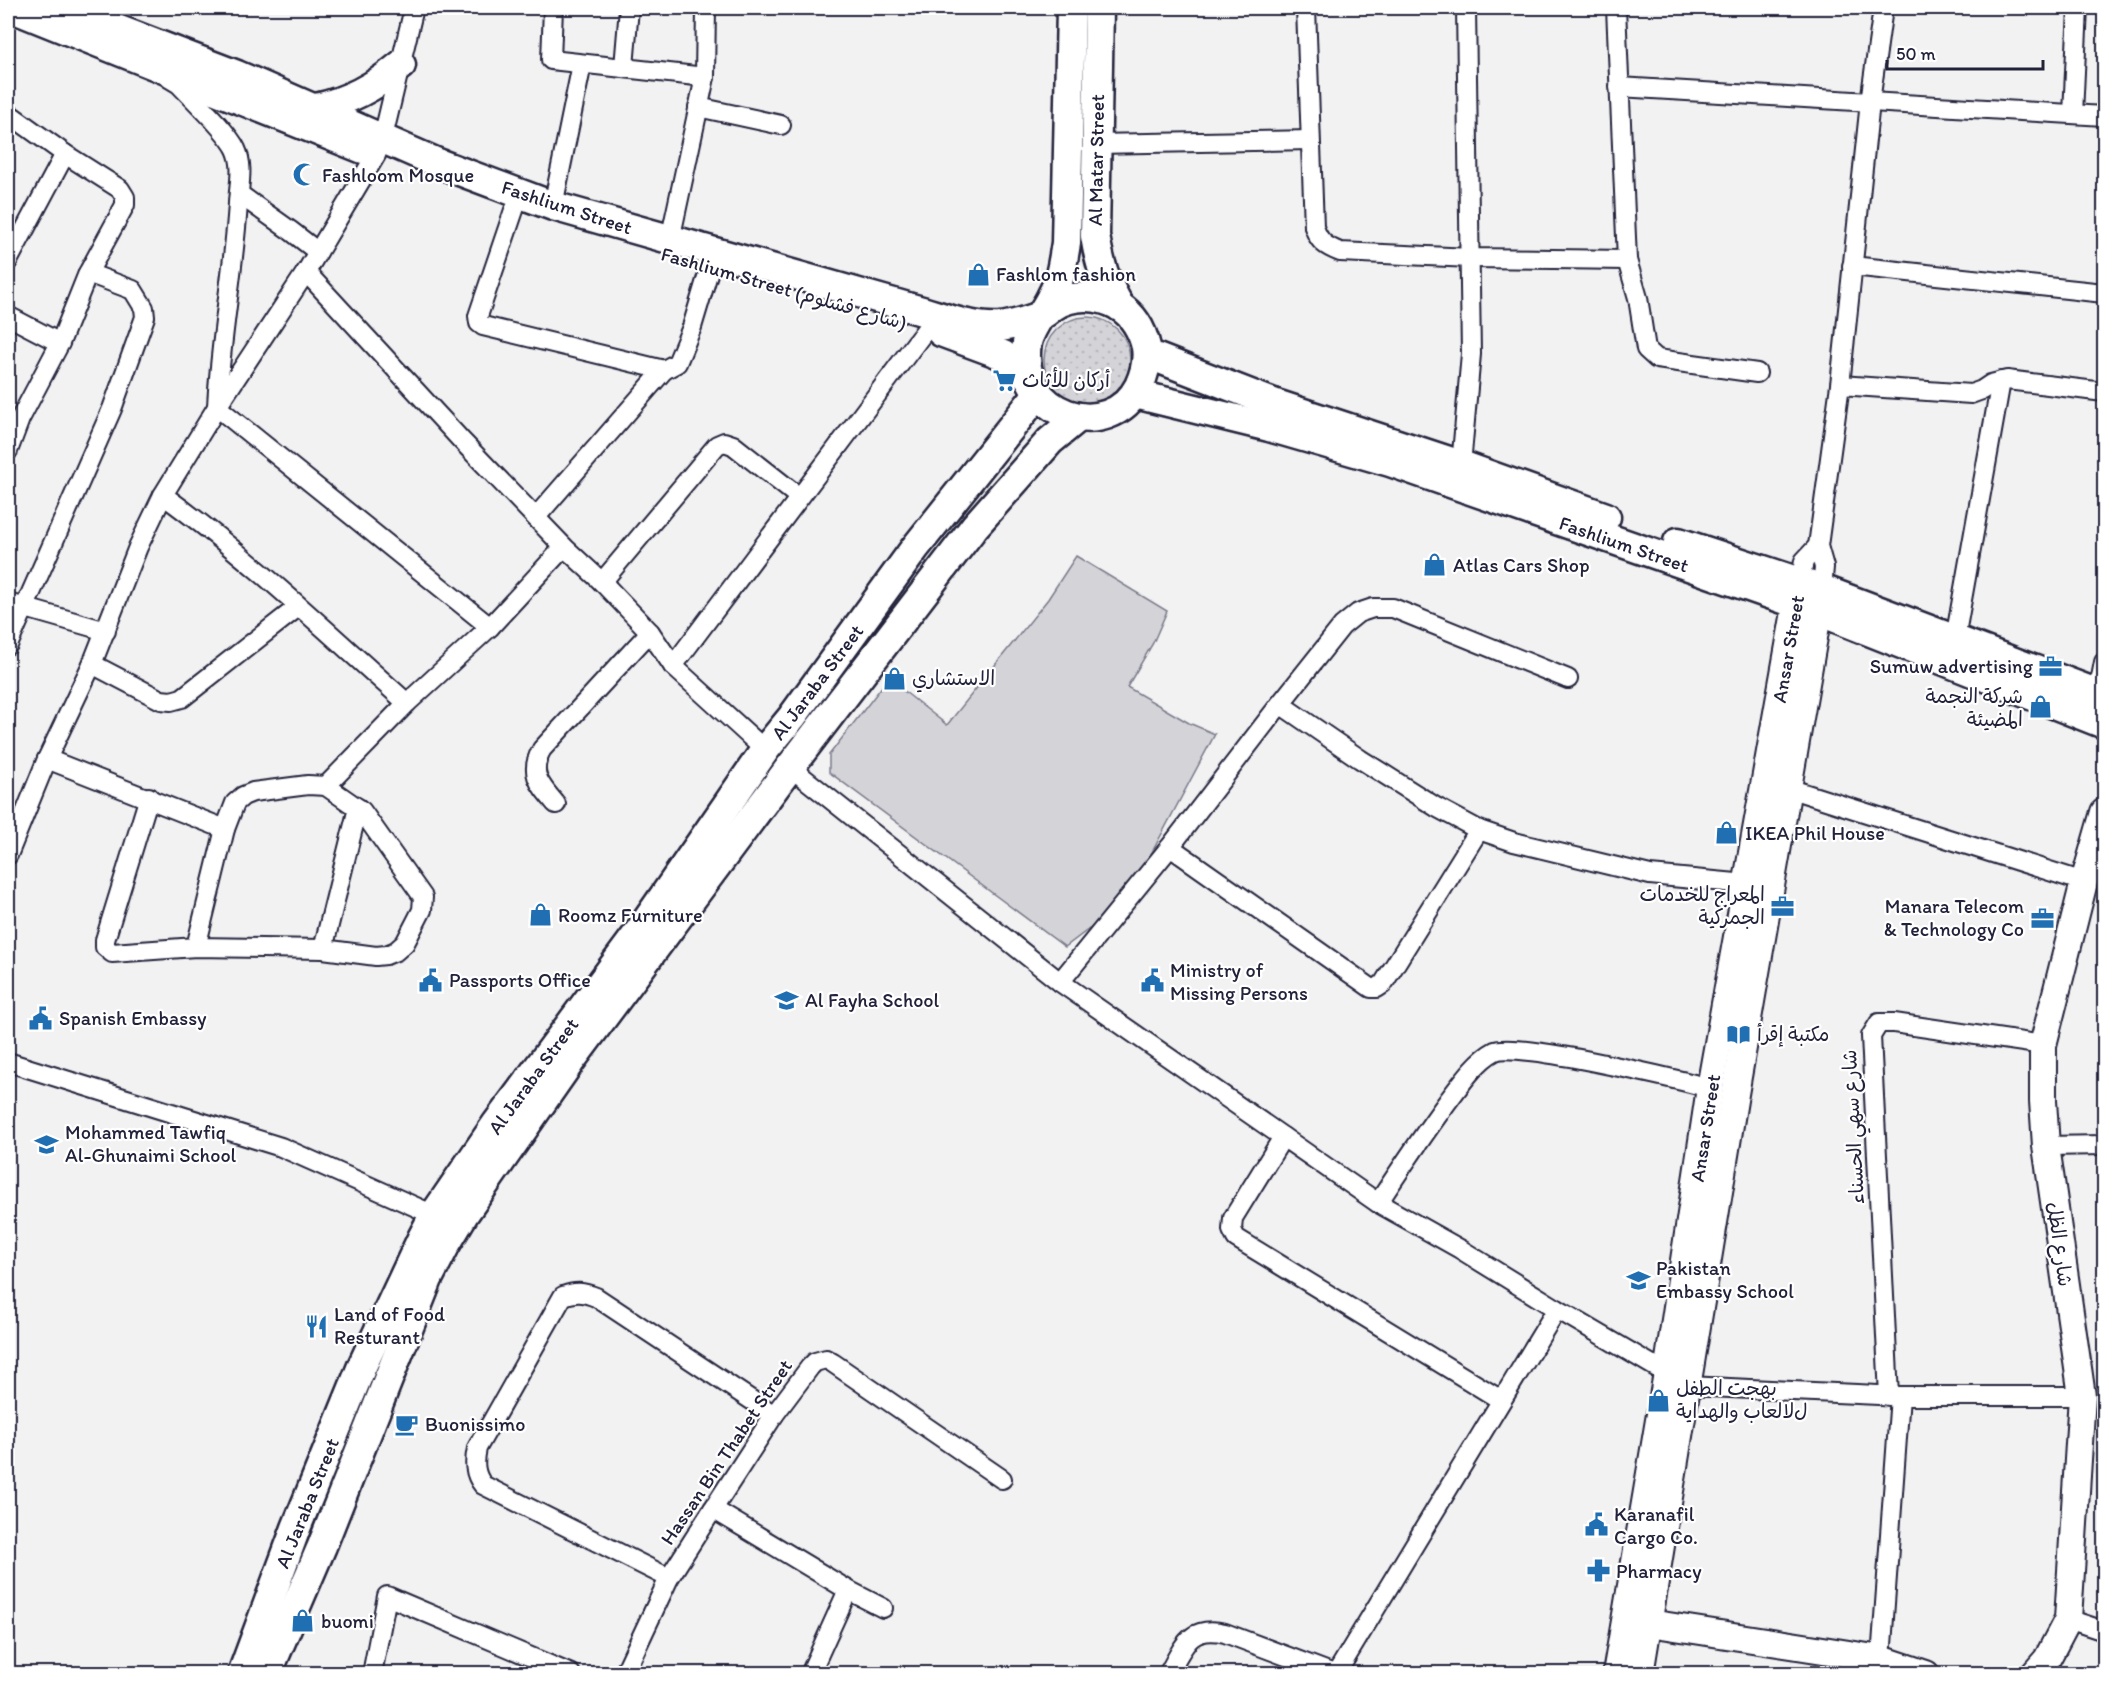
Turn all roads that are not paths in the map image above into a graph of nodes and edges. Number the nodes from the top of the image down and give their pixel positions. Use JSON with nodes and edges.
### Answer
{"nodes":[{"id":1,"x":12,"y":8,"type":"edge"},
{"id":2,"x":62,"y":8,"type":"edge"},
{"id":3,"x":414,"y":8,"type":"edge"},
{"id":4,"x":553,"y":8,"type":"edge"},
{"id":5,"x":629,"y":8,"type":"edge"},
{"id":6,"x":706,"y":8,"type":"edge"},
{"id":7,"x":1071,"y":8,"type":"edge"},
{"id":8,"x":1099,"y":8,"type":"edge"},
{"id":9,"x":1306,"y":8,"type":"edge"},
{"id":10,"x":1466,"y":8,"type":"edge"},
{"id":11,"x":1616,"y":8,"type":"edge"},
{"id":12,"x":1883,"y":8,"type":"edge"},
{"id":13,"x":2078,"y":8,"type":"edge"},
{"id":14,"x":8,"y":17,"type":"edge"},
{"id":15,"x":148,"y":63,"type":"junction"},
{"id":16,"x":582,"y":64,"type":"junction"},
{"id":17,"x":401,"y":65,"type":"junction"},
{"id":18,"x":624,"y":67,"type":"junction"},
{"id":19,"x":705,"y":77,"type":"junction"},
{"id":20,"x":1619,"y":87,"type":"junction"},
{"id":21,"x":1870,"y":102,"type":"junction"},
{"id":22,"x":698,"y":107,"type":"junction"},
{"id":23,"x":316,"y":108,"type":"junction"},
{"id":24,"x":8,"y":113,"type":"edge"},
{"id":25,"x":2073,"y":114,"type":"junction"},
{"id":26,"x":2104,"y":116,"type":"edge"},
{"id":27,"x":781,"y":125,"type":"dead end"},
{"id":28,"x":1310,"y":140,"type":"junction"},
{"id":29,"x":1096,"y":144,"type":"junction"},
{"id":30,"x":380,"y":146,"type":"junction"},
{"id":31,"x":65,"y":154,"type":"junction"},
{"id":32,"x":430,"y":178,"type":"joint"},
{"id":33,"x":239,"y":195,"type":"junction"},
{"id":34,"x":553,"y":206,"type":"junction"},
{"id":35,"x":514,"y":210,"type":"junction"},
{"id":36,"x":670,"y":240,"type":"junction"},
{"id":37,"x":318,"y":252,"type":"junction"},
{"id":38,"x":1471,"y":258,"type":"junction"},
{"id":39,"x":1627,"y":260,"type":"junction"},
{"id":40,"x":8,"y":261,"type":"edge"},
{"id":41,"x":1852,"y":266,"type":"junction"},
{"id":42,"x":710,"y":267,"type":"junction"},
{"id":43,"x":306,"y":272,"type":"junction"},
{"id":44,"x":88,"y":273,"type":"junction"},
{"id":45,"x":2104,"y":293,"type":"edge"},
{"id":46,"x":1120,"y":307,"type":"junction"},
{"id":47,"x":1042,"y":315,"type":"junction"},
{"id":48,"x":8,"y":316,"type":"edge"},
{"id":49,"x":921,"y":318,"type":"junction"},
{"id":50,"x":60,"y":343,"type":"junction"},
{"id":51,"x":1147,"y":354,"type":"junction"},
{"id":52,"x":664,"y":370,"type":"junction"},
{"id":53,"x":1757,"y":373,"type":"dead end"},
{"id":54,"x":2001,"y":381,"type":"junction"},
{"id":55,"x":1840,"y":385,"type":"junction"},
{"id":56,"x":1033,"y":386,"type":"junction"},
{"id":57,"x":2104,"y":392,"type":"edge"},
{"id":58,"x":1135,"y":394,"type":"junction"},
{"id":59,"x":217,"y":407,"type":"junction"},
{"id":60,"x":14,"y":417,"type":"edge"},
{"id":61,"x":1079,"y":417,"type":"junction"},
{"id":62,"x":8,"y":451,"type":"edge"},
{"id":63,"x":1461,"y":465,"type":"junction"},
{"id":64,"x":163,"y":495,"type":"junction"},
{"id":65,"x":799,"y":497,"type":"junction"},
{"id":66,"x":536,"y":517,"type":"junction"},
{"id":67,"x":564,"y":547,"type":"junction"},
{"id":68,"x":602,"y":582,"type":"junction"},
{"id":69,"x":1809,"y":597,"type":"junction"},
{"id":70,"x":16,"y":606,"type":"edge"},
{"id":71,"x":298,"y":607,"type":"junction"},
{"id":72,"x":490,"y":627,"type":"junction"},
{"id":73,"x":106,"y":631,"type":"junction"},
{"id":74,"x":650,"y":632,"type":"junction"},
{"id":75,"x":1955,"y":639,"type":"junction"},
{"id":76,"x":8,"y":645,"type":"edge"},
{"id":77,"x":2104,"y":662,"type":"edge"},
{"id":78,"x":92,"y":664,"type":"junction"},
{"id":79,"x":673,"y":666,"type":"junction"},
{"id":80,"x":1568,"y":679,"type":"dead end"},
{"id":81,"x":2102,"y":694,"type":"edge"},
{"id":82,"x":407,"y":703,"type":"junction"},
{"id":83,"x":1280,"y":704,"type":"junction"},
{"id":84,"x":2104,"y":723,"type":"edge"},
{"id":85,"x":765,"y":750,"type":"junction"},
{"id":86,"x":47,"y":759,"type":"junction"},
{"id":87,"x":790,"y":767,"type":"junction"},
{"id":88,"x":326,"y":786,"type":"junction"},
{"id":89,"x":1788,"y":788,"type":"junction"},
{"id":90,"x":149,"y":797,"type":"junction"},
{"id":91,"x":555,"y":804,"type":"dead end"},
{"id":92,"x":358,"y":808,"type":"junction"},
{"id":93,"x":2104,"y":812,"type":"edge"},
{"id":94,"x":225,"y":829,"type":"junction"},
{"id":95,"x":1479,"y":830,"type":"junction"},
{"id":96,"x":1170,"y":847,"type":"junction"},
{"id":97,"x":8,"y":855,"type":"edge"},
{"id":98,"x":2084,"y":882,"type":"junction"},
{"id":99,"x":1747,"y":884,"type":"junction"},
{"id":100,"x":650,"y":936,"type":"junction"},
{"id":101,"x":196,"y":947,"type":"junction"},
{"id":102,"x":323,"y":949,"type":"junction"},
{"id":103,"x":1060,"y":982,"type":"junction"},
{"id":104,"x":2043,"y":1045,"type":"junction"},
{"id":105,"x":8,"y":1062,"type":"edge"},
{"id":106,"x":1710,"y":1089,"type":"junction"},
{"id":107,"x":1283,"y":1137,"type":"junction"},
{"id":108,"x":2104,"y":1145,"type":"edge"},
{"id":109,"x":2046,"y":1146,"type":"junction"},
{"id":110,"x":1378,"y":1203,"type":"junction"},
{"id":111,"x":434,"y":1215,"type":"junction"},
{"id":112,"x":1557,"y":1309,"type":"junction"},
{"id":113,"x":1677,"y":1379,"type":"junction"},
{"id":114,"x":1895,"y":1396,"type":"junction"},
{"id":115,"x":2082,"y":1396,"type":"junction"},
{"id":116,"x":1501,"y":1400,"type":"junction"},
{"id":117,"x":774,"y":1415,"type":"junction"},
{"id":118,"x":1002,"y":1479,"type":"dead end"},
{"id":119,"x":713,"y":1509,"type":"junction"},
{"id":120,"x":669,"y":1578,"type":"junction"},
{"id":121,"x":848,"y":1590,"type":"junction"},
{"id":122,"x":883,"y":1608,"type":"dead end"},
{"id":123,"x":2068,"y":1619,"type":"junction"},
{"id":124,"x":1649,"y":1623,"type":"junction"},
{"id":125,"x":2104,"y":1631,"type":"edge"},
{"id":126,"x":1881,"y":1659,"type":"junction"},
{"id":127,"x":242,"y":1674,"type":"edge"},
{"id":128,"x":267,"y":1674,"type":"edge"},
{"id":129,"x":372,"y":1674,"type":"edge"},
{"id":130,"x":571,"y":1674,"type":"edge"},
{"id":131,"x":624,"y":1674,"type":"edge"},
{"id":132,"x":810,"y":1674,"type":"edge"},
{"id":133,"x":1168,"y":1674,"type":"edge"},
{"id":134,"x":1335,"y":1674,"type":"edge"},
{"id":135,"x":1616,"y":1674,"type":"edge"},
{"id":136,"x":1640,"y":1674,"type":"edge"},
{"id":137,"x":1926,"y":1674,"type":"edge"},
{"id":138,"x":2034,"y":1674,"type":"edge"}],
"edges":[{"from":1,"to":14,"type":"street"},
{"from":1,"to":15,"type":"main road","name":"Fashlium Street"},
{"from":2,"to":23,"type":"main road","name":"Fashlium Street"},
{"from":3,"to":17,"type":"street"},
{"from":4,"to":16,"type":"street"},
{"from":5,"to":18,"type":"street"},
{"from":6,"to":19,"type":"street"},
{"from":7,"to":47,"type":"main road"},
{"from":8,"to":29,"type":"main road","name":"Al Matar Street"},
{"from":9,"to":28,"type":"street"},
{"from":10,"to":38,"type":"street"},
{"from":11,"to":20,"type":"street"},
{"from":12,"to":21,"type":"street"},
{"from":13,"to":25,"type":"street"},
{"from":15,"to":30,"type":"main road","name":"Fashlium Street"},
{"from":15,"to":33,"type":"street"},
{"from":16,"to":18,"type":"street"},
{"from":16,"to":34,"type":"street"},
{"from":17,"to":23,"type":"main road"},
{"from":17,"to":30,"type":"street"},
{"from":18,"to":19,"type":"street"},
{"from":19,"to":22,"type":"street"},
{"from":20,"to":21,"type":"street"},
{"from":20,"to":39,"type":"street"},
{"from":21,"to":25,"type":"street"},
{"from":21,"to":41,"type":"street"},
{"from":22,"to":27,"type":"street"},
{"from":22,"to":36,"type":"street"},
{"from":23,"to":30,"type":"main road","name":"Fashlium Street"},
{"from":24,"to":31,"type":"street"},
{"from":25,"to":26,"type":"street"},
{"from":28,"to":29,"type":"street"},
{"from":28,"to":38,"type":"street"},
{"from":29,"to":46,"type":"main road","name":"Al Matar Street"},
{"from":30,"to":32,"type":"main road","name":"Fashlium Street"},
{"from":30,"to":34,"type":"main road","name":"Fashlium Street"},
{"from":30,"to":37,"type":"street"},
{"from":31,"to":40,"type":"street"},
{"from":31,"to":44,"type":"street"},
{"from":32,"to":35,"type":"main road","name":"Fashlium Street (شارع فشلوم)"},
{"from":33,"to":37,"type":"street"},
{"from":33,"to":59,"type":"street"},
{"from":34,"to":36,"type":"main road","name":"Fashlium Street"},
{"from":35,"to":42,"type":"main road","name":"Fashlium Street (شارع فشلوم)"},
{"from":35,"to":52,"type":"street"},
{"from":36,"to":49,"type":"main road","name":"Fashlium Street"},
{"from":37,"to":43,"type":"street"},
{"from":38,"to":39,"type":"street"},
{"from":38,"to":63,"type":"street"},
{"from":39,"to":53,"type":"street"},
{"from":41,"to":45,"type":"street"},
{"from":41,"to":55,"type":"street"},
{"from":42,"to":49,"type":"main road","name":"Fashlium Street (شارع فشلوم)"},
{"from":42,"to":52,"type":"street"},
{"from":43,"to":59,"type":"street"},
{"from":43,"to":66,"type":"street"},
{"from":44,"to":50,"type":"street"},
{"from":44,"to":70,"type":"street"},
{"from":46,"to":47,"type":"main road"},
{"from":46,"to":51,"type":"main road"},
{"from":47,"to":49,"type":"main road"},
{"from":47,"to":56,"type":"main road"},
{"from":48,"to":50,"type":"street"},
{"from":49,"to":56,"type":"main road","name":"Fashlium Street (شارع فشلوم)"},
{"from":49,"to":65,"type":"street"},
{"from":50,"to":60,"type":"street"},
{"from":51,"to":58,"type":"main road"},
{"from":51,"to":63,"type":"main road","name":"Fashlium Street"},
{"from":52,"to":66,"type":"street"},
{"from":54,"to":55,"type":"street"},
{"from":54,"to":57,"type":"street"},
{"from":54,"to":75,"type":"street"},
{"from":55,"to":69,"type":"street"},
{"from":56,"to":61,"type":"main road"},
{"from":56,"to":85,"type":"main road","name":"Al Jaraba Street"},
{"from":58,"to":61,"type":"main road"},
{"from":58,"to":69,"type":"main road","name":"Fashlium Street"},
{"from":59,"to":64,"type":"street"},
{"from":59,"to":72,"type":"street"},
{"from":60,"to":62,"type":"street"},
{"from":61,"to":87,"type":"main road","name":"Al Jaraba Street"},
{"from":63,"to":69,"type":"main road","name":"Fashlium Street"},
{"from":64,"to":71,"type":"street"},
{"from":64,"to":73,"type":"street"},
{"from":65,"to":68,"type":"street"},
{"from":65,"to":79,"type":"street"},
{"from":66,"to":67,"type":"street"},
{"from":67,"to":68,"type":"street"},
{"from":67,"to":72,"type":"street"},
{"from":68,"to":74,"type":"street"},
{"from":69,"to":75,"type":"main road","name":"Fashlium Street"},
{"from":69,"to":84,"type":"main road","name":"Fashlium Street"},
{"from":69,"to":89,"type":"main road","name":"Ansar Street"},
{"from":69,"to":99,"type":"main road","name":"Ansar Street"},
{"from":70,"to":73,"type":"street"},
{"from":70,"to":76,"type":"street"},
{"from":71,"to":78,"type":"street"},
{"from":71,"to":82,"type":"street"},
{"from":72,"to":82,"type":"street"},
{"from":73,"to":78,"type":"street"},
{"from":74,"to":79,"type":"street"},
{"from":74,"to":91,"type":"street"},
{"from":75,"to":81,"type":"main road","name":"Fashlium Street"},
{"from":77,"to":81,"type":"street"},
{"from":78,"to":86,"type":"street"},
{"from":79,"to":85,"type":"street"},
{"from":80,"to":83,"type":"street"},
{"from":82,"to":88,"type":"street"},
{"from":83,"to":95,"type":"street"},
{"from":83,"to":96,"type":"street"},
{"from":85,"to":100,"type":"main road","name":"Al Jaraba Street"},
{"from":86,"to":90,"type":"street"},
{"from":86,"to":97,"type":"street"},
{"from":87,"to":100,"type":"main road","name":"Al Jaraba Street"},
{"from":87,"to":103,"type":"street"},
{"from":88,"to":92,"type":"street"},
{"from":88,"to":94,"type":"street"},
{"from":89,"to":98,"type":"street"},
{"from":89,"to":113,"type":"main road","name":"Ansar Street"},
{"from":90,"to":94,"type":"street"},
{"from":90,"to":101,"type":"street"},
{"from":92,"to":102,"type":"street"},
{"from":92,"to":102,"type":"street"},
{"from":93,"to":98,"type":"main road","name":"شارع الظل"},
{"from":94,"to":101,"type":"street"},
{"from":95,"to":96,"type":"street"},
{"from":95,"to":99,"type":"street"},
{"from":96,"to":103,"type":"street"},
{"from":98,"to":104,"type":"main road","name":"شارع الظل"},
{"from":99,"to":106,"type":"main road","name":"Ansar Street"},
{"from":100,"to":111,"type":"main road","name":"Al Jaraba Street"},
{"from":100,"to":128,"type":"main road","name":"Al Jaraba Street"},
{"from":101,"to":102,"type":"street"},
{"from":103,"to":107,"type":"street"},
{"from":104,"to":109,"type":"main road","name":"شارع الظل"},
{"from":104,"to":114,"type":"street","name":"شارع سهي الحسناء"},
{"from":105,"to":111,"type":"street"},
{"from":106,"to":110,"type":"street"},
{"from":106,"to":113,"type":"main road","name":"Ansar Street"},
{"from":107,"to":110,"type":"street"},
{"from":107,"to":116,"type":"street"},
{"from":108,"to":109,"type":"street"},
{"from":109,"to":115,"type":"main road","name":"شارع الظل"},
{"from":110,"to":112,"type":"street"},
{"from":111,"to":127,"type":"main road","name":"Al Jaraba Street"},
{"from":112,"to":113,"type":"street"},
{"from":112,"to":116,"type":"street"},
{"from":113,"to":114,"type":"street"},
{"from":113,"to":124,"type":"main road","name":"Ansar Street"},
{"from":113,"to":135,"type":"main road","name":"Ansar Street"},
{"from":114,"to":115,"type":"street"},
{"from":114,"to":126,"type":"street"},
{"from":115,"to":123,"type":"main road","name":"شارع الظل"},
{"from":116,"to":134,"type":"street"},
{"from":117,"to":118,"type":"street","name":"Hassan Bin Thabet Street"},
{"from":117,"to":119,"type":"street","name":"Hassan Bin Thabet Street"},
{"from":117,"to":120,"type":"street"},
{"from":119,"to":120,"type":"street","name":"Hassan Bin Thabet Street"},
{"from":119,"to":121,"type":"street"},
{"from":120,"to":131,"type":"street","name":"Hassan Bin Thabet Street"},
{"from":121,"to":122,"type":"street"},
{"from":121,"to":132,"type":"street"},
{"from":123,"to":125,"type":"street"},
{"from":123,"to":138,"type":"main road","name":"شارع الظل"},
{"from":124,"to":126,"type":"main road"},
{"from":124,"to":136,"type":"main road","name":"Ansar Street"},
{"from":126,"to":137,"type":"main road"},
{"from":129,"to":130,"type":"street"},
{"from":133,"to":134,"type":"street"}]}
